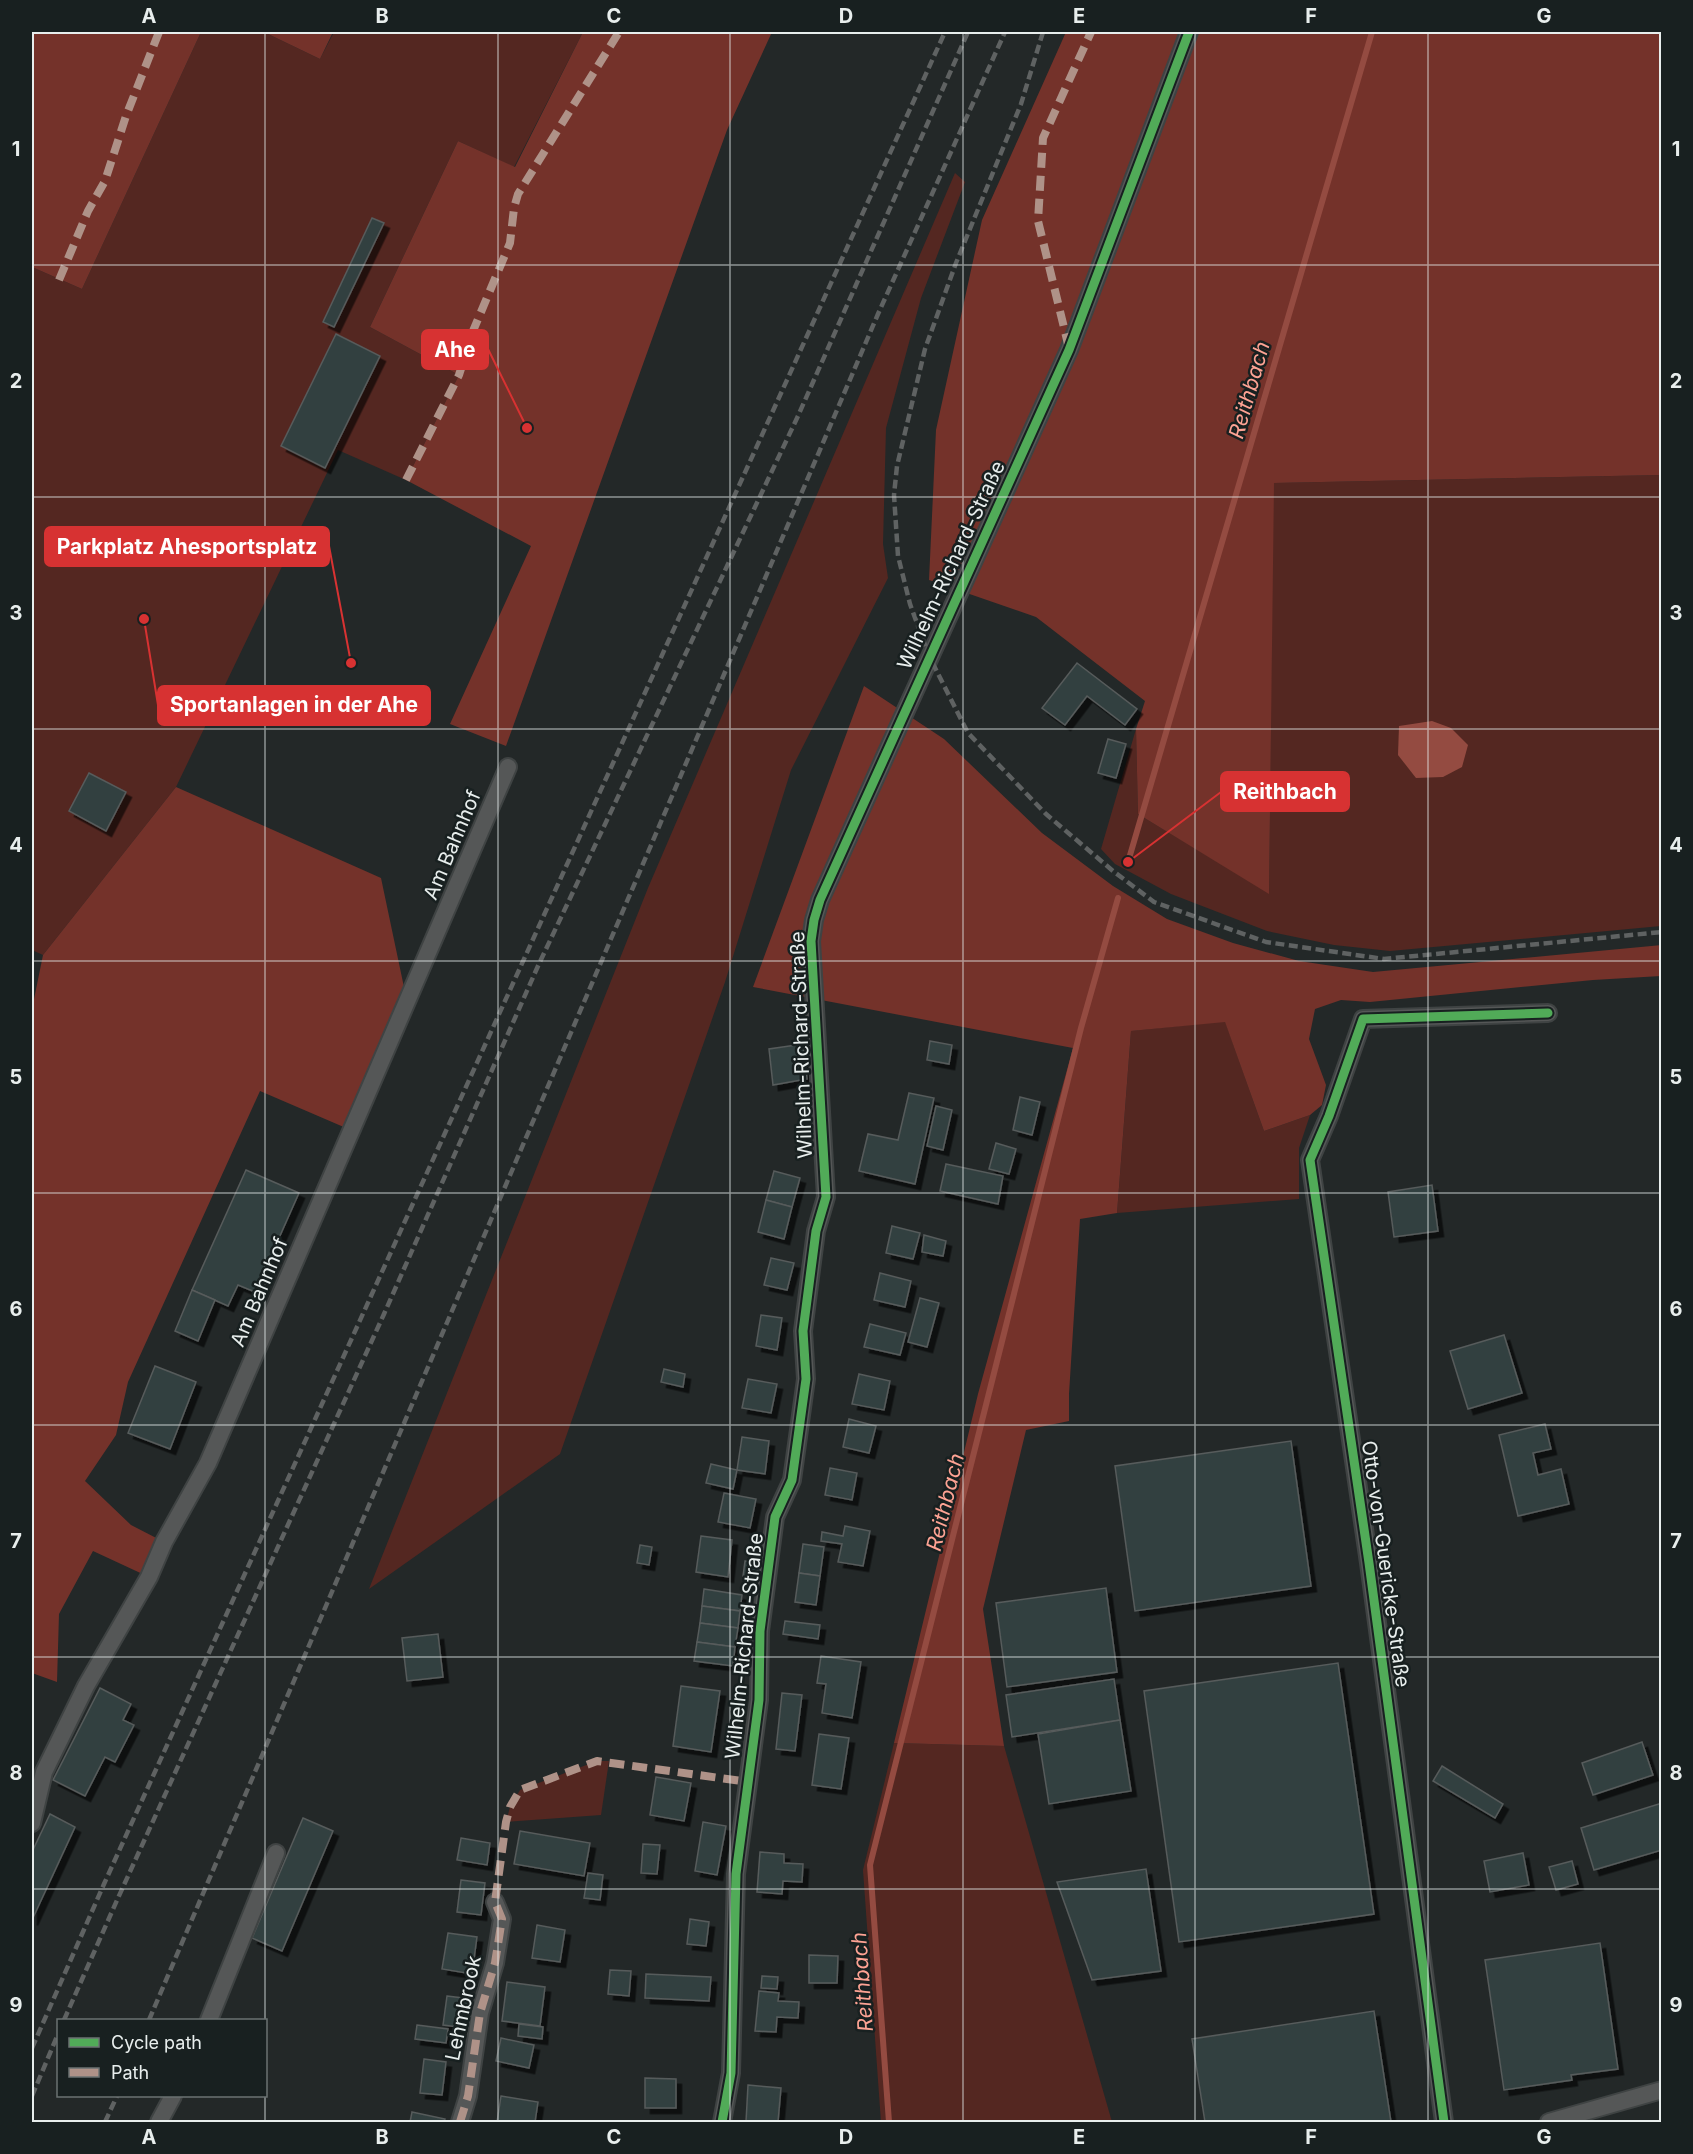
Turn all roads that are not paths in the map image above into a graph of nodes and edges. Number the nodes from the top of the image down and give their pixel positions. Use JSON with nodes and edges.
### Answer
{"nodes":[{"id":1,"x":1189,"y":32,"type":"edge"},
{"id":2,"x":508,"y":767,"type":"dead end"},
{"id":3,"x":1548,"y":1013,"type":"dead end"},
{"id":4,"x":32,"y":1823,"type":"edge"},
{"id":5,"x":276,"y":1853,"type":"dead end"},
{"id":6,"x":495,"y":1902,"type":"dead end"},
{"id":7,"x":209,"y":2019,"type":"edge"},
{"id":8,"x":1662,"y":2090,"type":"edge"},
{"id":9,"x":172,"y":2097,"type":"edge"},
{"id":10,"x":159,"y":2122,"type":"edge"},
{"id":11,"x":460,"y":2122,"type":"edge"},
{"id":12,"x":722,"y":2122,"type":"edge"},
{"id":13,"x":1444,"y":2122,"type":"edge"},
{"id":14,"x":1549,"y":2122,"type":"edge"}],
"edges":[{"from":1,"to":12,"type":"street","name":"Wilhelm-Richard-Straße"},
{"from":2,"to":4,"type":"street","name":"Am Bahnhof"},
{"from":3,"to":13,"type":"street","name":"Otto-von-Guericke-Straße"},
{"from":5,"to":7,"type":"street"},
{"from":6,"to":11,"type":"street","name":"Lehmbrook"},
{"from":8,"to":14,"type":"street"},
{"from":9,"to":10,"type":"street"}]}
